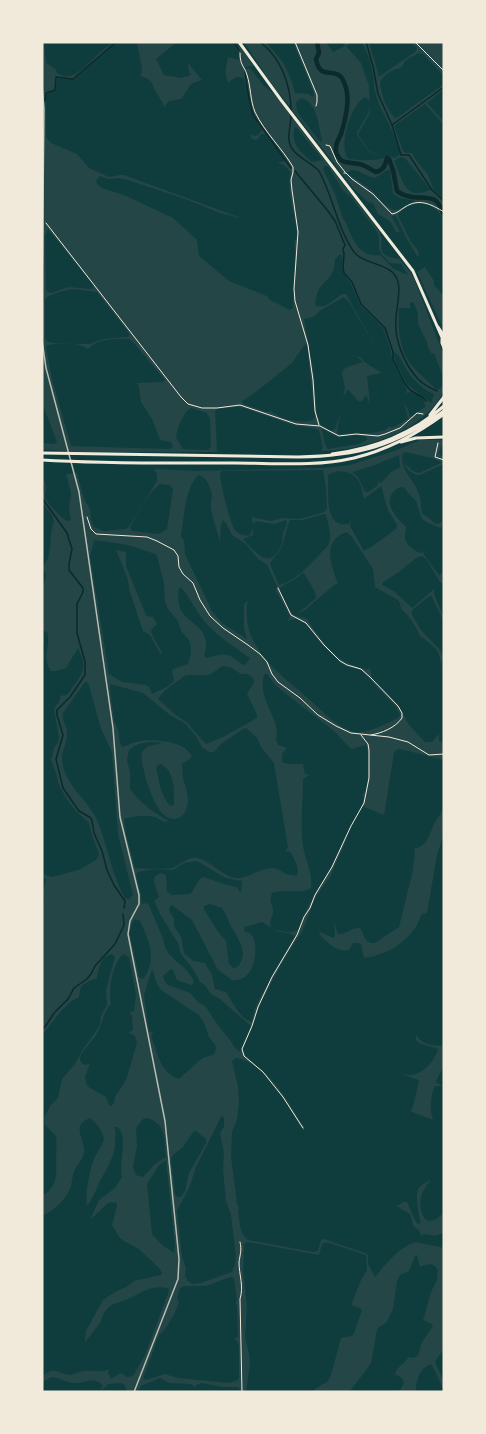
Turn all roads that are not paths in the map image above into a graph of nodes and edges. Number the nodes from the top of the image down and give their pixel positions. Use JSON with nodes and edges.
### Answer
{"nodes":[{"id":1,"x":240,"y":43,"type":"edge"},
{"id":2,"x":42,"y":85,"type":"edge"},
{"id":3,"x":43,"y":219,"type":"edge"},
{"id":4,"x":42,"y":294,"type":"edge"},
{"id":5,"x":444,"y":339,"type":"edge"},
{"id":6,"x":42,"y":340,"type":"edge"},
{"id":7,"x":444,"y":348,"type":"edge"},
{"id":8,"x":444,"y":397,"type":"edge"},
{"id":9,"x":444,"y":406,"type":"edge"},
{"id":10,"x":444,"y":412,"type":"edge"},
{"id":11,"x":422,"y":423,"type":"junction"},
{"id":12,"x":444,"y":437,"type":"edge"},
{"id":13,"x":392,"y":443,"type":"junction"},
{"id":14,"x":42,"y":453,"type":"edge"},
{"id":15,"x":298,"y":457,"type":"junction"},
{"id":16,"x":42,"y":460,"type":"edge"},
{"id":17,"x":134,"y":1392,"type":"edge"}],
"edges":[{"from":1,"to":5,"type":"highway"},
{"from":2,"to":3,"type":"street"},
{"from":3,"to":4,"type":"street"},
{"from":5,"to":7,"type":"highway"},
{"from":6,"to":17,"type":"street"},
{"from":8,"to":11,"type":"highway"},
{"from":9,"to":11,"type":"highway"},
{"from":10,"to":13,"type":"highway"},
{"from":11,"to":15,"type":"highway"},
{"from":12,"to":13,"type":"highway"},
{"from":13,"to":15,"type":"highway"},
{"from":13,"to":16,"type":"highway"},
{"from":14,"to":15,"type":"highway"}]}
